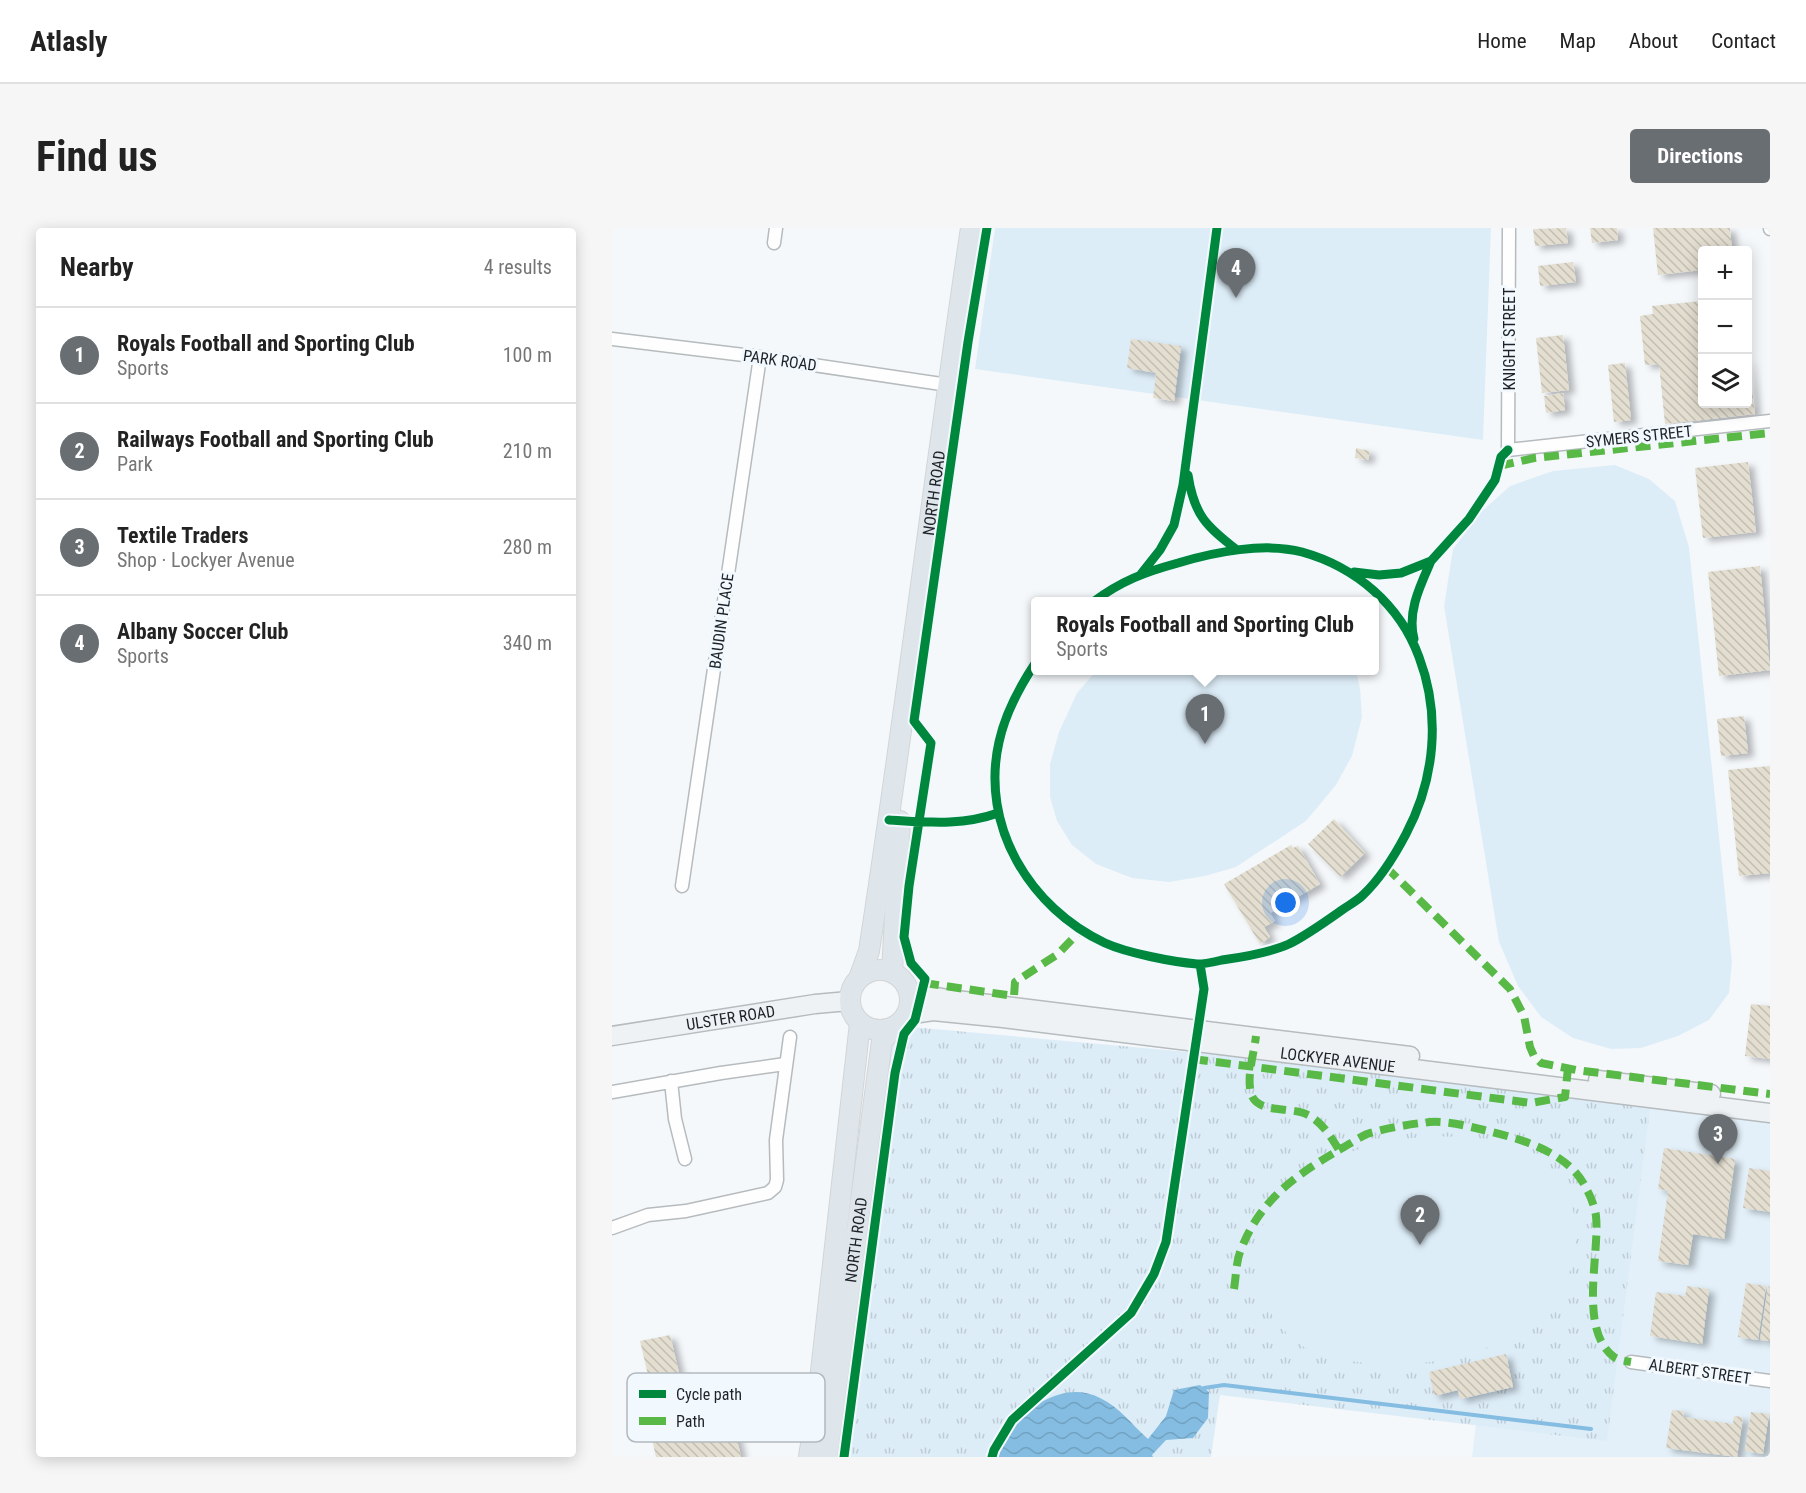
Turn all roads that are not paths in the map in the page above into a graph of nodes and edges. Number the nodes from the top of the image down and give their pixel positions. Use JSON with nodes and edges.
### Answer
{"nodes":[{"id":1,"x":776,"y":228,"type":"edge"},
{"id":2,"x":971,"y":228,"type":"edge"},
{"id":3,"x":1509,"y":228,"type":"edge"},
{"id":4,"x":774,"y":243,"type":"dead end"},
{"id":5,"x":612,"y":339,"type":"edge"},
{"id":6,"x":760,"y":357,"type":"junction"},
{"id":7,"x":948,"y":385,"type":"junction"},
{"id":8,"x":1770,"y":421,"type":"edge"},
{"id":9,"x":1508,"y":450,"type":"joint"},
{"id":10,"x":898,"y":758,"type":"junction"},
{"id":11,"x":682,"y":886,"type":"dead end"},
{"id":12,"x":892,"y":972,"type":"junction"},
{"id":13,"x":860,"y":976,"type":"junction"},
{"id":14,"x":909,"y":992,"type":"junction"},
{"id":15,"x":849,"y":1001,"type":"junction"},
{"id":16,"x":901,"y":1021,"type":"junction"},
{"id":17,"x":860,"y":1023,"type":"junction"},
{"id":18,"x":612,"y":1036,"type":"edge"},
{"id":19,"x":790,"y":1036,"type":"dead end"},
{"id":20,"x":785,"y":1064,"type":"junction"},
{"id":21,"x":671,"y":1081,"type":"junction"},
{"id":22,"x":612,"y":1092,"type":"edge"},
{"id":23,"x":1770,"y":1102,"type":"edge"},
{"id":24,"x":1770,"y":1113,"type":"edge"},
{"id":25,"x":685,"y":1160,"type":"dead end"},
{"id":26,"x":612,"y":1228,"type":"edge"},
{"id":27,"x":1631,"y":1362,"type":"dead end"},
{"id":28,"x":821,"y":1373,"type":"edge"},
{"id":29,"x":1770,"y":1381,"type":"edge"},
{"id":30,"x":811,"y":1442,"type":"edge"},
{"id":31,"x":809,"y":1457,"type":"edge"},
{"id":32,"x":827,"y":1457,"type":"edge"}],
"edges":[{"from":1,"to":4,"type":"street"},
{"from":2,"to":7,"type":"main road","name":"NORTH ROAD"},
{"from":3,"to":9,"type":"street","name":"KNIGHT STREET"},
{"from":5,"to":6,"type":"street","name":"PARK ROAD"},
{"from":6,"to":7,"type":"street","name":"PARK ROAD"},
{"from":6,"to":11,"type":"street","name":"BAUDIN PLACE"},
{"from":7,"to":10,"type":"main road","name":"NORTH ROAD"},
{"from":8,"to":9,"type":"street","name":"SYMERS STREET"},
{"from":10,"to":12,"type":"main road","name":"NORTH ROAD"},
{"from":10,"to":13,"type":"main road","name":"NORTH ROAD"},
{"from":12,"to":13,"type":"main road"},
{"from":12,"to":14,"type":"main road"},
{"from":13,"to":15,"type":"main road"},
{"from":14,"to":16,"type":"main road"},
{"from":14,"to":23,"type":"main road","name":"LOCKYER AVENUE"},
{"from":15,"to":17,"type":"main road"},
{"from":15,"to":18,"type":"main road","name":"ULSTER ROAD"},
{"from":16,"to":17,"type":"main road"},
{"from":16,"to":24,"type":"main road","name":"LOCKYER AVENUE"},
{"from":16,"to":32,"type":"main road","name":"NORTH ROAD"},
{"from":17,"to":28,"type":"main road","name":"NORTH ROAD"},
{"from":19,"to":20,"type":"street"},
{"from":20,"to":21,"type":"street"},
{"from":20,"to":26,"type":"street"},
{"from":21,"to":22,"type":"street"},
{"from":21,"to":25,"type":"street"},
{"from":27,"to":29,"type":"street","name":"ALBERT STREET"},
{"from":30,"to":31,"type":"main road","name":"NORTH ROAD"}]}
